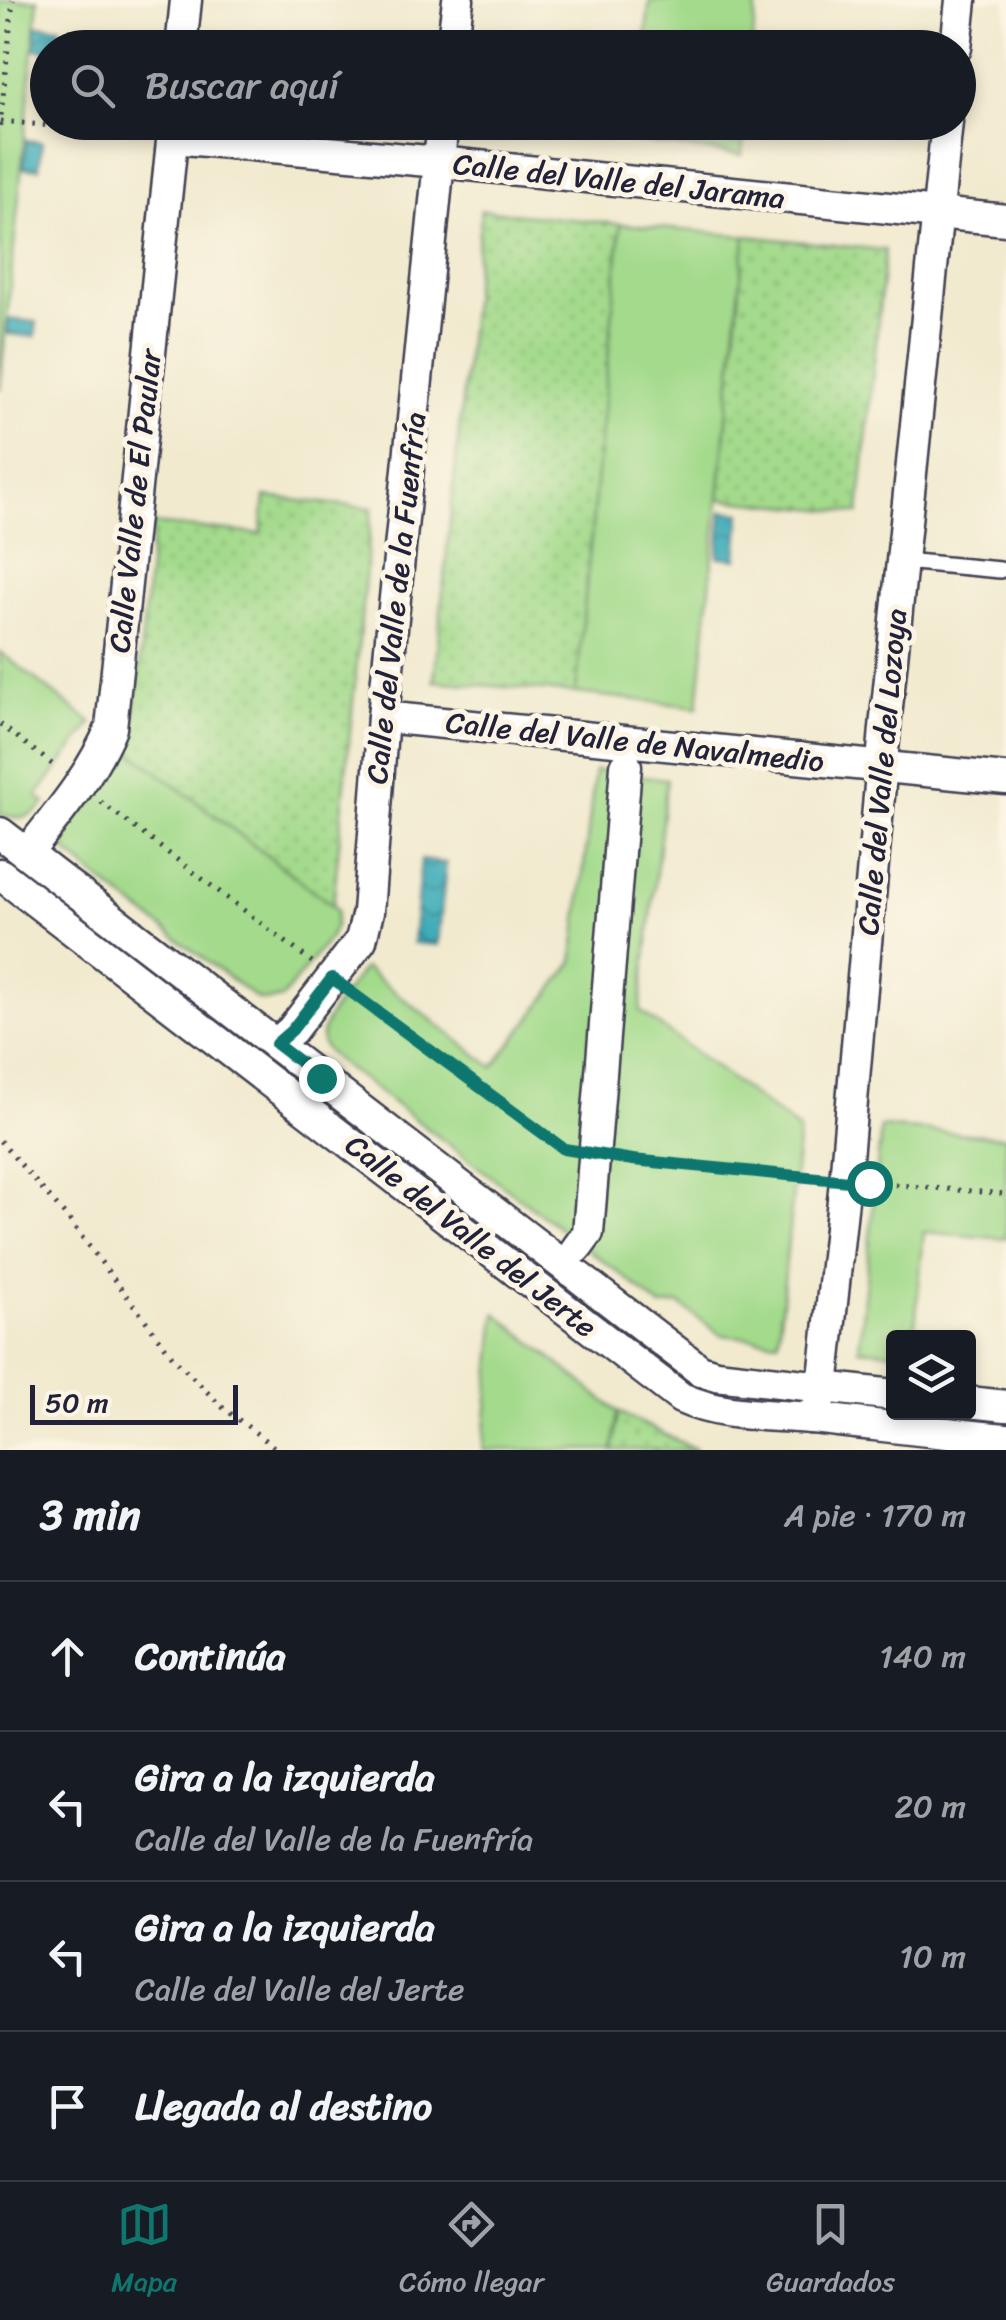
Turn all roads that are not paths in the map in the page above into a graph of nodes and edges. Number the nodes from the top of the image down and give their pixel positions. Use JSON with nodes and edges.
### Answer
{"nodes":[{"id":1,"x":186,"y":0,"type":"edge"},
{"id":2,"x":458,"y":0,"type":"edge"},
{"id":3,"x":961,"y":0,"type":"edge"},
{"id":4,"x":183,"y":30,"type":"edge"},
{"id":5,"x":454,"y":30,"type":"edge"},
{"id":6,"x":958,"y":30,"type":"edge"},
{"id":7,"x":173,"y":140,"type":"edge"},
{"id":8,"x":256,"y":140,"type":"edge"},
{"id":9,"x":441,"y":140,"type":"edge"},
{"id":10,"x":946,"y":140,"type":"edge"},
{"id":11,"x":438,"y":162,"type":"junction"},
{"id":12,"x":939,"y":214,"type":"junction"},
{"id":13,"x":1006,"y":220,"type":"edge"},
{"id":14,"x":902,"y":561,"type":"junction"},
{"id":15,"x":1000,"y":570,"type":"dead end"},
{"id":16,"x":383,"y":717,"type":"junction"},
{"id":17,"x":626,"y":766,"type":"dead end"},
{"id":18,"x":882,"y":766,"type":"junction"},
{"id":19,"x":1006,"y":779,"type":"edge"},
{"id":20,"x":0,"y":833,"type":"edge"},
{"id":21,"x":26,"y":853,"type":"junction"},
{"id":22,"x":0,"y":874,"type":"edge"},
{"id":23,"x":276,"y":1044,"type":"junction"},
{"id":24,"x":577,"y":1248,"type":"dead end"},
{"id":25,"x":823,"y":1387,"type":"junction"},
{"id":26,"x":886,"y":1394,"type":"edge"},
{"id":27,"x":976,"y":1403,"type":"edge"},
{"id":28,"x":1006,"y":1406,"type":"edge"},
{"id":29,"x":810,"y":1418,"type":"junction"},
{"id":30,"x":1006,"y":1439,"type":"edge"}],
"edges":[{"from":1,"to":4,"type":"street"},
{"from":2,"to":5,"type":"street"},
{"from":3,"to":6,"type":"street"},
{"from":7,"to":21,"type":"street","name":"Calle Valle de El Paular"},
{"from":8,"to":11,"type":"street","name":"Calle del Valle del Jarama"},
{"from":9,"to":11,"type":"street","name":"Calle del Valle de la Fuenfría"},
{"from":10,"to":12,"type":"street","name":"Calle del Valle del Lozoya"},
{"from":11,"to":12,"type":"street","name":"Calle del Valle del Jarama"},
{"from":11,"to":16,"type":"street","name":"Calle del Valle de la Fuenfría"},
{"from":12,"to":13,"type":"street","name":"Calle del Valle del Jarama"},
{"from":12,"to":14,"type":"street","name":"Calle del Valle del Lozoya"},
{"from":14,"to":15,"type":"lane"},
{"from":14,"to":18,"type":"street","name":"Calle del Valle del Lozoya"},
{"from":16,"to":18,"type":"street","name":"Calle del Valle de Navalmedio"},
{"from":16,"to":23,"type":"street","name":"Calle del Valle de la Fuenfría"},
{"from":17,"to":24,"type":"street"},
{"from":18,"to":19,"type":"street","name":"Calle del Valle de Navalmedio"},
{"from":18,"to":25,"type":"street","name":"Calle del Valle del Lozoya"},
{"from":20,"to":21,"type":"street","name":"Calle del Valle del Jerte"},
{"from":21,"to":23,"type":"street","name":"Calle del Valle del Jerte"},
{"from":22,"to":29,"type":"street","name":"Calle del Valle del Jerte"},
{"from":23,"to":25,"type":"street","name":"Calle del Valle del Jerte"},
{"from":25,"to":26,"type":"street","name":"Calle del Valle del Jerte"},
{"from":25,"to":29,"type":"street","name":"Calle del Valle del Lozoya"},
{"from":27,"to":28,"type":"street"},
{"from":29,"to":30,"type":"street","name":"Calle del Valle del Jerte"}]}
